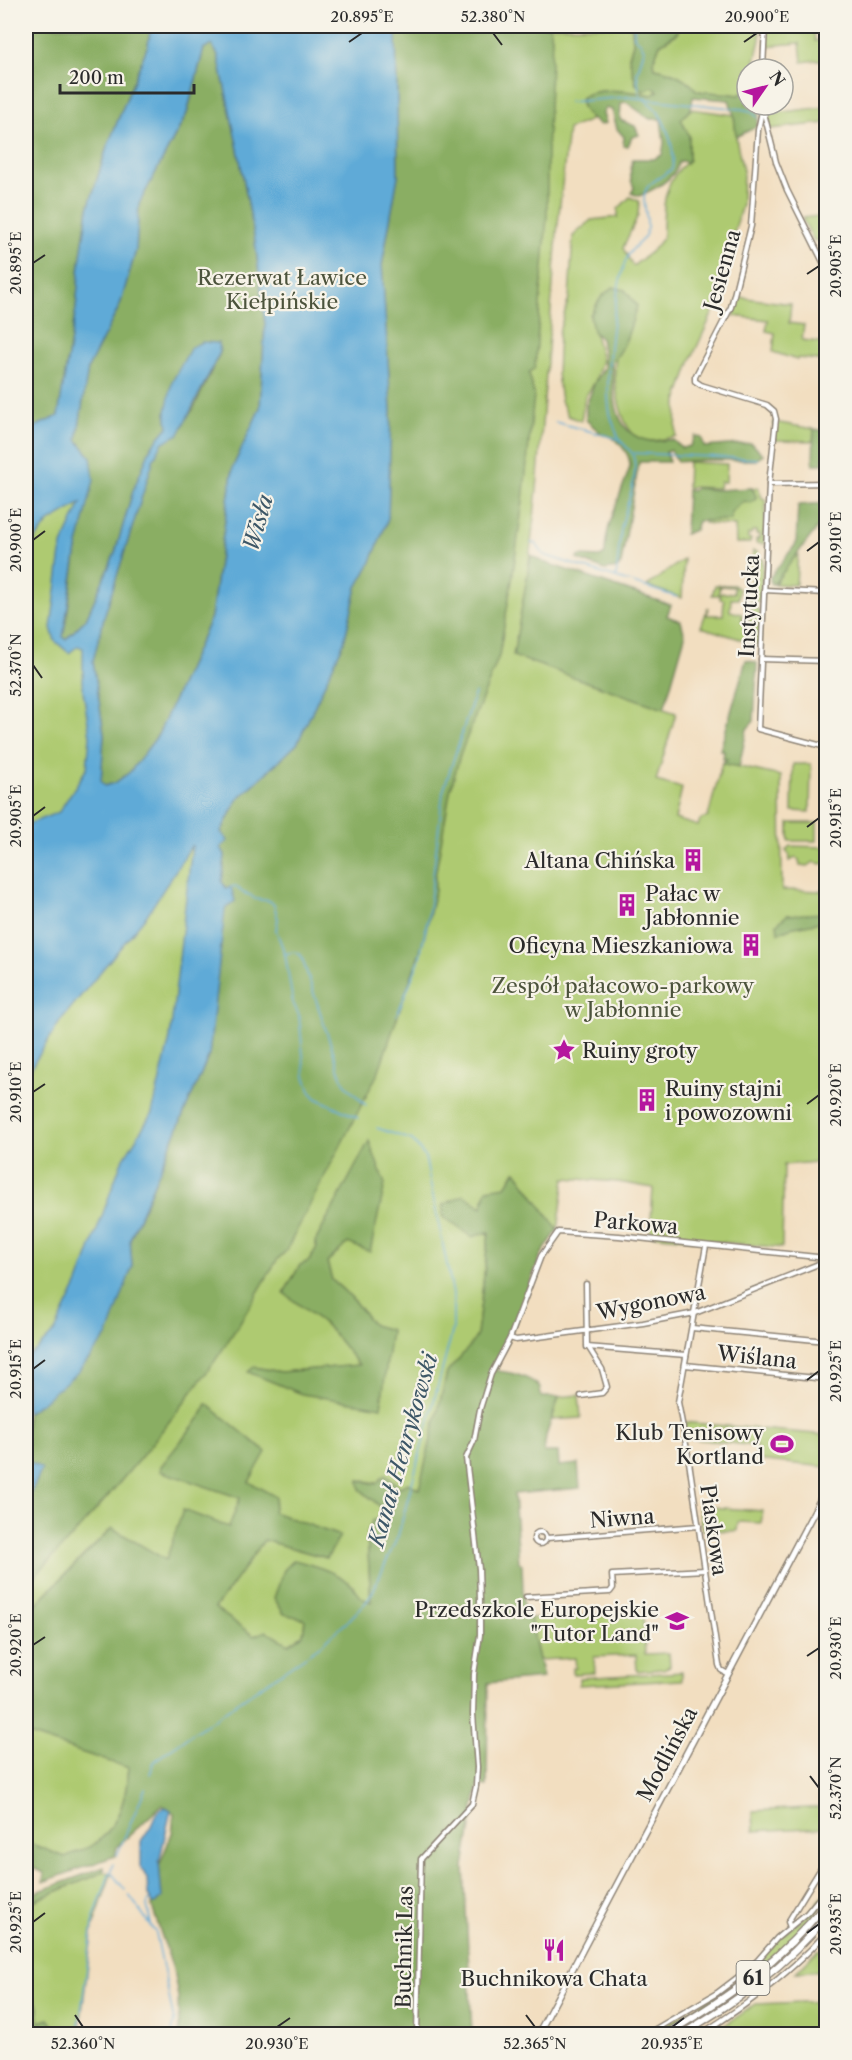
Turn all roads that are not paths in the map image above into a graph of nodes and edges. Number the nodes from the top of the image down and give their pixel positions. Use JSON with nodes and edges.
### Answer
{"nodes":[{"id":1,"x":765,"y":26,"type":"edge"},
{"id":2,"x":764,"y":57,"type":"edge"},
{"id":3,"x":761,"y":117,"type":"edge"},
{"id":4,"x":764,"y":117,"type":"edge"},
{"id":5,"x":826,"y":268,"type":"edge"},
{"id":6,"x":826,"y":483,"type":"edge"},
{"id":7,"x":770,"y":484,"type":"junction"},
{"id":8,"x":764,"y":590,"type":"junction"},
{"id":9,"x":826,"y":593,"type":"edge"},
{"id":10,"x":761,"y":659,"type":"junction"},
{"id":11,"x":826,"y":662,"type":"edge"},
{"id":12,"x":826,"y":747,"type":"edge"},
{"id":13,"x":706,"y":1246,"type":"junction"},
{"id":14,"x":826,"y":1259,"type":"edge"},
{"id":15,"x":586,"y":1284,"type":"dead end"},
{"id":16,"x":695,"y":1313,"type":"junction"},
{"id":17,"x":692,"y":1328,"type":"junction"},
{"id":18,"x":586,"y":1330,"type":"junction"},
{"id":19,"x":510,"y":1338,"type":"junction"},
{"id":20,"x":826,"y":1341,"type":"edge"},
{"id":21,"x":587,"y":1347,"type":"junction"},
{"id":22,"x":686,"y":1355,"type":"junction"},
{"id":23,"x":685,"y":1365,"type":"junction"},
{"id":24,"x":826,"y":1380,"type":"edge"},
{"id":25,"x":581,"y":1396,"type":"dead end"},
{"id":26,"x":826,"y":1489,"type":"edge"},
{"id":27,"x":699,"y":1526,"type":"junction"},
{"id":28,"x":547,"y":1538,"type":"dead end"},
{"id":29,"x":705,"y":1570,"type":"junction"},
{"id":30,"x":526,"y":1597,"type":"dead end"},
{"id":31,"x":728,"y":1674,"type":"junction"},
{"id":32,"x":826,"y":1860,"type":"edge"},
{"id":33,"x":826,"y":1890,"type":"edge"},
{"id":34,"x":826,"y":1905,"type":"edge"},
{"id":35,"x":826,"y":1917,"type":"edge"},
{"id":36,"x":790,"y":1927,"type":"junction"},
{"id":37,"x":826,"y":1933,"type":"edge"},
{"id":38,"x":417,"y":2034,"type":"edge"},
{"id":39,"x":538,"y":2034,"type":"edge"},
{"id":40,"x":647,"y":2034,"type":"edge"},
{"id":41,"x":666,"y":2034,"type":"edge"},
{"id":42,"x":682,"y":2034,"type":"edge"},
{"id":43,"x":701,"y":2034,"type":"edge"}],
"edges":[{"from":1,"to":2,"type":"street"},
{"from":3,"to":7,"type":"street","name":"Jesienna"},
{"from":4,"to":5,"type":"street"},
{"from":6,"to":7,"type":"street"},
{"from":7,"to":8,"type":"street","name":"Instytucka"},
{"from":8,"to":9,"type":"street"},
{"from":8,"to":10,"type":"street","name":"Instytucka"},
{"from":10,"to":11,"type":"street"},
{"from":10,"to":12,"type":"street","name":"Instytucka"},
{"from":13,"to":14,"type":"street","name":"Parkowa"},
{"from":13,"to":16,"type":"street","name":"Piaskowa"},
{"from":13,"to":19,"type":"street","name":"Parkowa"},
{"from":14,"to":16,"type":"street","name":"Wygonowa"},
{"from":15,"to":18,"type":"street"},
{"from":16,"to":17,"type":"street","name":"Piaskowa"},
{"from":16,"to":18,"type":"street","name":"Wygonowa"},
{"from":17,"to":20,"type":"street"},
{"from":17,"to":22,"type":"street","name":"Piaskowa"},
{"from":18,"to":19,"type":"street","name":"Wygonowa"},
{"from":18,"to":21,"type":"street"},
{"from":19,"to":38,"type":"street","name":"Buchnik Las"},
{"from":21,"to":22,"type":"street"},
{"from":21,"to":25,"type":"street"},
{"from":22,"to":23,"type":"street","name":"Piaskowa"},
{"from":23,"to":24,"type":"street","name":"Wiślana"},
{"from":23,"to":27,"type":"street","name":"Piaskowa"},
{"from":26,"to":31,"type":"main road","name":"Modlińska"},
{"from":27,"to":28,"type":"street","name":"Niwna"},
{"from":27,"to":29,"type":"street","name":"Piaskowa"},
{"from":29,"to":30,"type":"street"},
{"from":29,"to":31,"type":"street","name":"Piaskowa"},
{"from":31,"to":39,"type":"main road","name":"Modlińska"},
{"from":32,"to":36,"type":"street"},
{"from":33,"to":36,"type":"street"},
{"from":34,"to":41,"type":"main road","number":"61"},
{"from":35,"to":42,"type":"main road","number":"61"},
{"from":36,"to":40,"type":"street"},
{"from":37,"to":43,"type":"street"}]}
